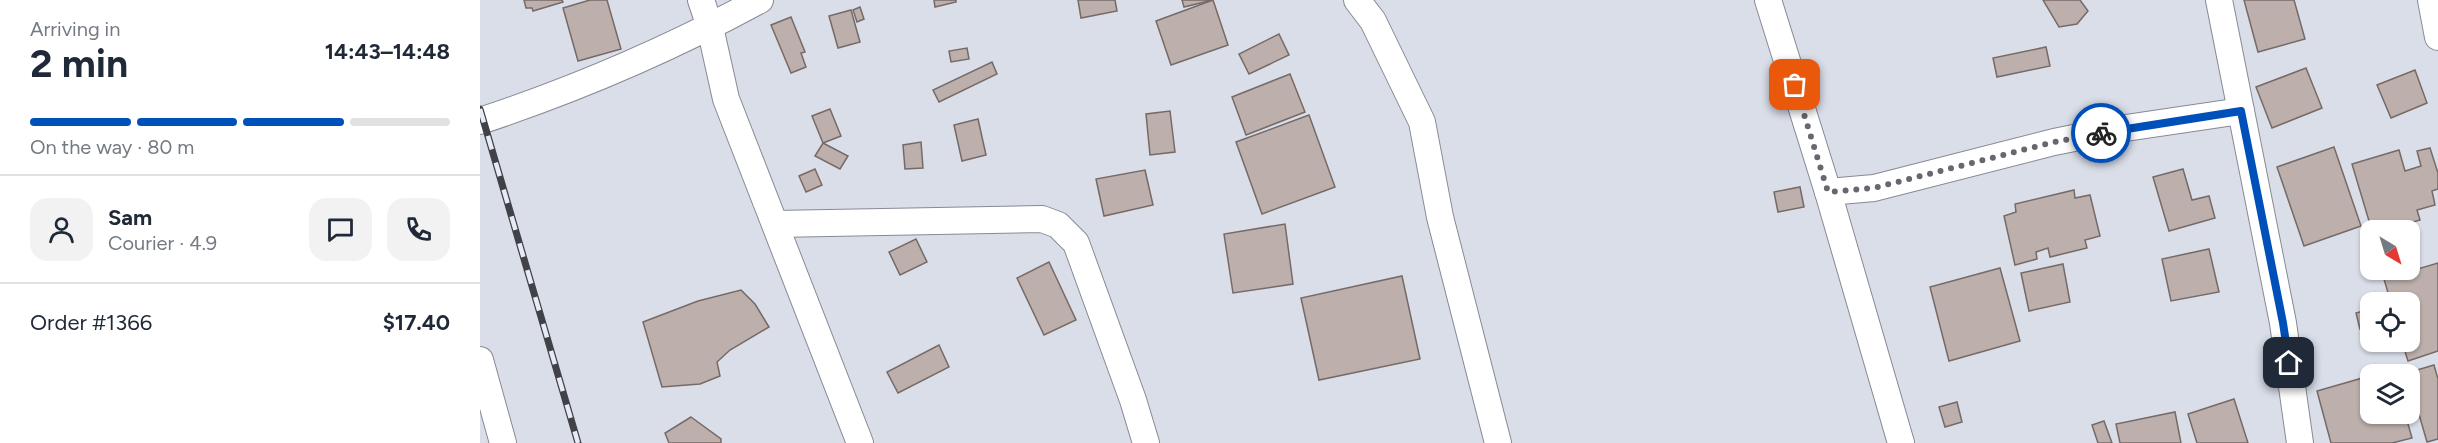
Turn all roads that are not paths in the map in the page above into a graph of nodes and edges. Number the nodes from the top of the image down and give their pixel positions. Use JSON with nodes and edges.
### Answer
{"nodes":[{"id":1,"x":701,"y":0,"type":"edge"},
{"id":2,"x":760,"y":0,"type":"edge"},
{"id":3,"x":1358,"y":0,"type":"edge"},
{"id":4,"x":1768,"y":0,"type":"edge"},
{"id":5,"x":2218,"y":0,"type":"edge"},
{"id":6,"x":2431,"y":0,"type":"edge"},
{"id":7,"x":710,"y":27,"type":"junction"},
{"id":8,"x":2438,"y":36,"type":"edge"},
{"id":9,"x":2241,"y":111,"type":"junction"},
{"id":10,"x":480,"y":121,"type":"edge"},
{"id":11,"x":1828,"y":192,"type":"junction"},
{"id":12,"x":775,"y":224,"type":"junction"},
{"id":13,"x":480,"y":360,"type":"edge"},
{"id":14,"x":503,"y":443,"type":"edge"},
{"id":15,"x":860,"y":443,"type":"edge"},
{"id":16,"x":1146,"y":443,"type":"edge"},
{"id":17,"x":1497,"y":443,"type":"edge"},
{"id":18,"x":1901,"y":443,"type":"edge"},
{"id":19,"x":2300,"y":443,"type":"edge"}],
"edges":[{"from":1,"to":7,"type":"street"},
{"from":2,"to":7,"type":"street"},
{"from":3,"to":17,"type":"street"},
{"from":4,"to":11,"type":"street"},
{"from":5,"to":9,"type":"street"},
{"from":6,"to":8,"type":"street"},
{"from":7,"to":10,"type":"street"},
{"from":7,"to":12,"type":"street"},
{"from":9,"to":11,"type":"street"},
{"from":9,"to":19,"type":"street"},
{"from":11,"to":18,"type":"street"},
{"from":12,"to":15,"type":"street"},
{"from":12,"to":16,"type":"street"},
{"from":13,"to":14,"type":"street"}]}
